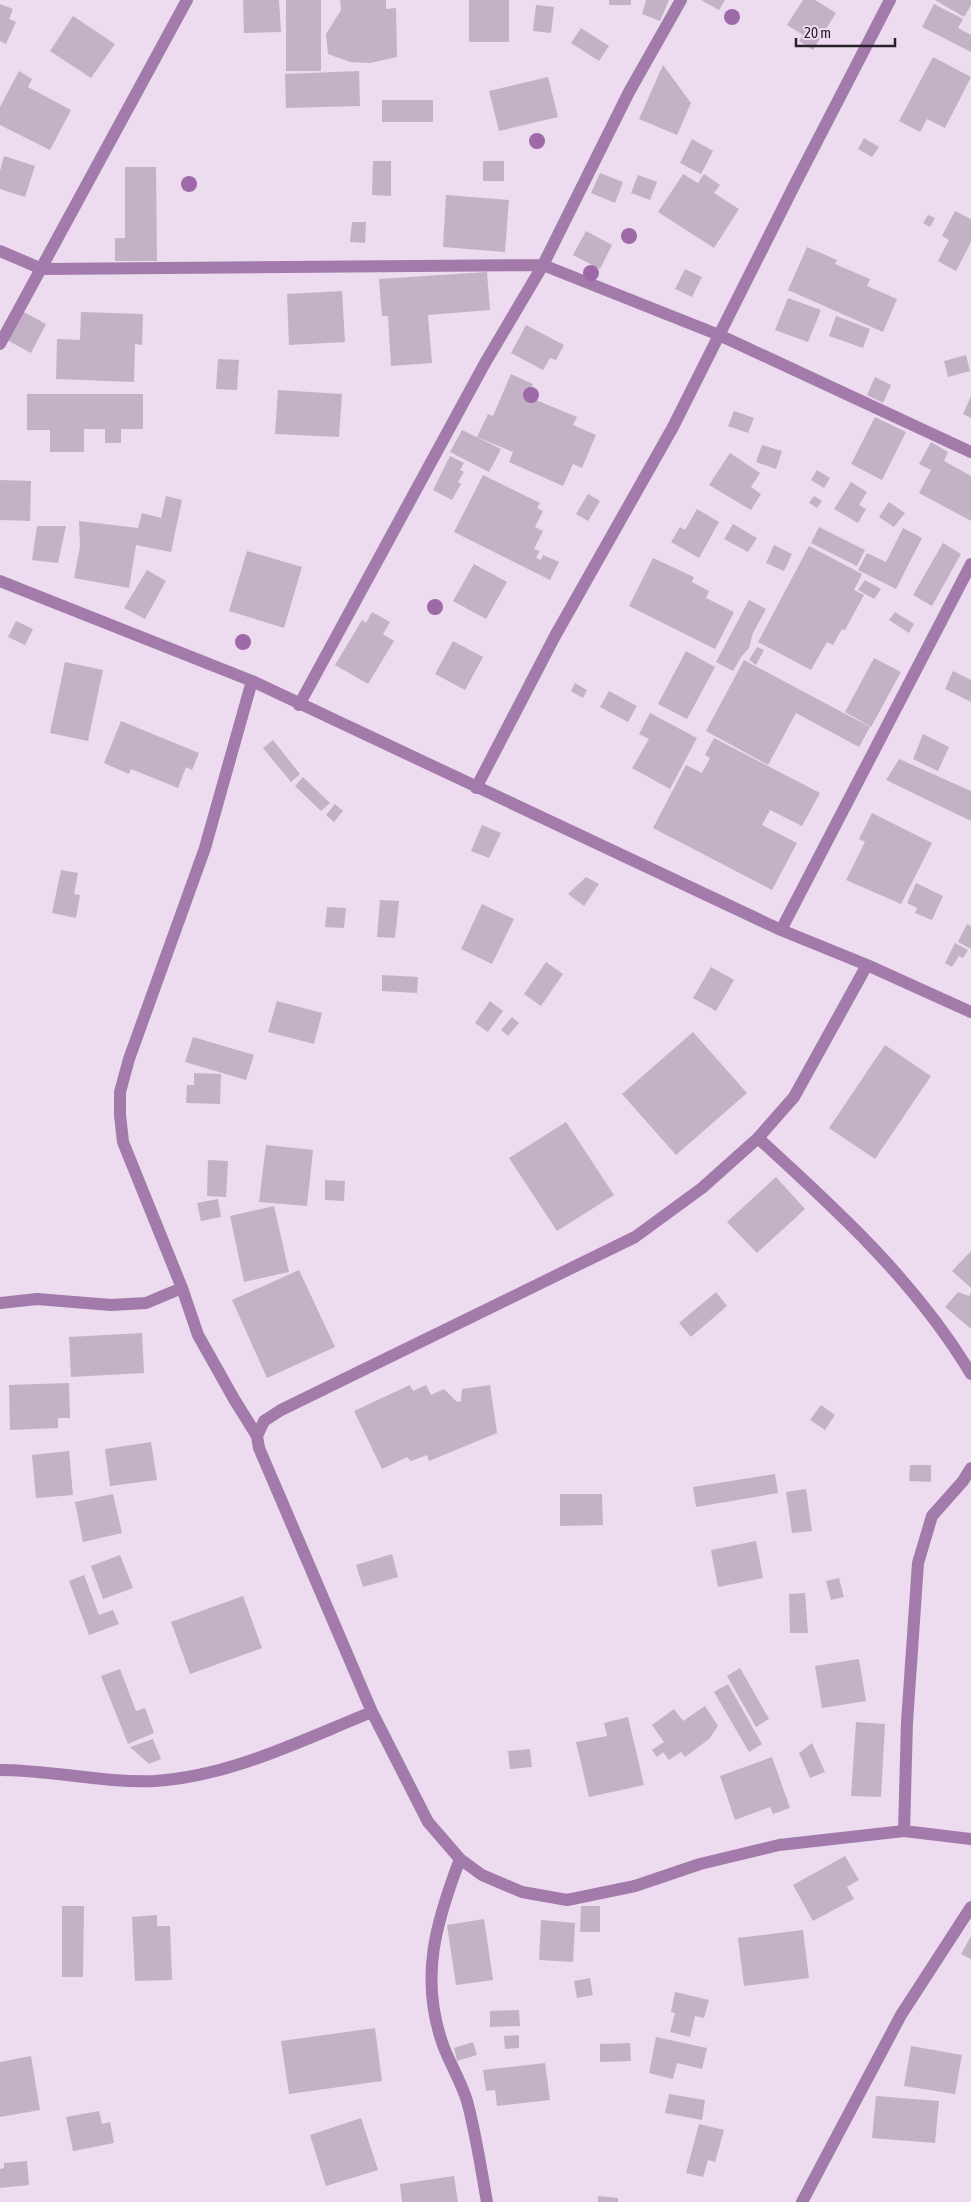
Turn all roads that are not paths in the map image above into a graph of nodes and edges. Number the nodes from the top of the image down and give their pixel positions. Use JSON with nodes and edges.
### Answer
{"nodes":[{"id":1,"x":187,"y":0,"type":"edge"},
{"id":2,"x":681,"y":0,"type":"edge"},
{"id":3,"x":890,"y":0,"type":"edge"},
{"id":4,"x":0,"y":251,"type":"edge"},
{"id":5,"x":543,"y":265,"type":"junction"},
{"id":6,"x":42,"y":270,"type":"junction"},
{"id":7,"x":719,"y":335,"type":"junction"},
{"id":8,"x":0,"y":344,"type":"edge"},
{"id":9,"x":971,"y":452,"type":"edge"},
{"id":10,"x":971,"y":564,"type":"edge"},
{"id":11,"x":0,"y":581,"type":"edge"},
{"id":12,"x":252,"y":681,"type":"junction"},
{"id":13,"x":300,"y":705,"type":"junction"},
{"id":14,"x":476,"y":788,"type":"junction"},
{"id":15,"x":781,"y":930,"type":"junction"},
{"id":16,"x":867,"y":965,"type":"junction"},
{"id":17,"x":971,"y":1012,"type":"edge"},
{"id":18,"x":758,"y":1138,"type":"junction"},
{"id":19,"x":182,"y":1288,"type":"junction"},
{"id":20,"x":0,"y":1303,"type":"edge"},
{"id":21,"x":971,"y":1374,"type":"edge"},
{"id":22,"x":257,"y":1436,"type":"junction"},
{"id":23,"x":971,"y":1468,"type":"edge"},
{"id":24,"x":372,"y":1712,"type":"junction"},
{"id":25,"x":0,"y":1770,"type":"edge"},
{"id":26,"x":904,"y":1831,"type":"junction"},
{"id":27,"x":971,"y":1839,"type":"edge"},
{"id":28,"x":460,"y":1859,"type":"junction"},
{"id":29,"x":971,"y":1907,"type":"edge"},
{"id":30,"x":488,"y":2202,"type":"edge"},
{"id":31,"x":802,"y":2202,"type":"edge"}],
"edges":[{"from":1,"to":6,"type":"street"},
{"from":2,"to":5,"type":"street"},
{"from":3,"to":7,"type":"street"},
{"from":4,"to":6,"type":"street"},
{"from":5,"to":6,"type":"street"},
{"from":5,"to":7,"type":"street"},
{"from":5,"to":13,"type":"street"},
{"from":6,"to":8,"type":"street"},
{"from":7,"to":9,"type":"street"},
{"from":7,"to":14,"type":"street"},
{"from":10,"to":15,"type":"street"},
{"from":11,"to":12,"type":"street"},
{"from":12,"to":13,"type":"street"},
{"from":12,"to":19,"type":"street"},
{"from":13,"to":14,"type":"street"},
{"from":14,"to":15,"type":"street"},
{"from":15,"to":16,"type":"street"},
{"from":16,"to":17,"type":"street"},
{"from":16,"to":18,"type":"street"},
{"from":18,"to":21,"type":"street"},
{"from":18,"to":22,"type":"street"},
{"from":19,"to":20,"type":"street"},
{"from":19,"to":22,"type":"street"},
{"from":22,"to":24,"type":"street"},
{"from":23,"to":26,"type":"street"},
{"from":24,"to":25,"type":"street"},
{"from":24,"to":28,"type":"street"},
{"from":26,"to":27,"type":"street"},
{"from":26,"to":28,"type":"street"},
{"from":28,"to":30,"type":"street"},
{"from":29,"to":31,"type":"street"}]}
